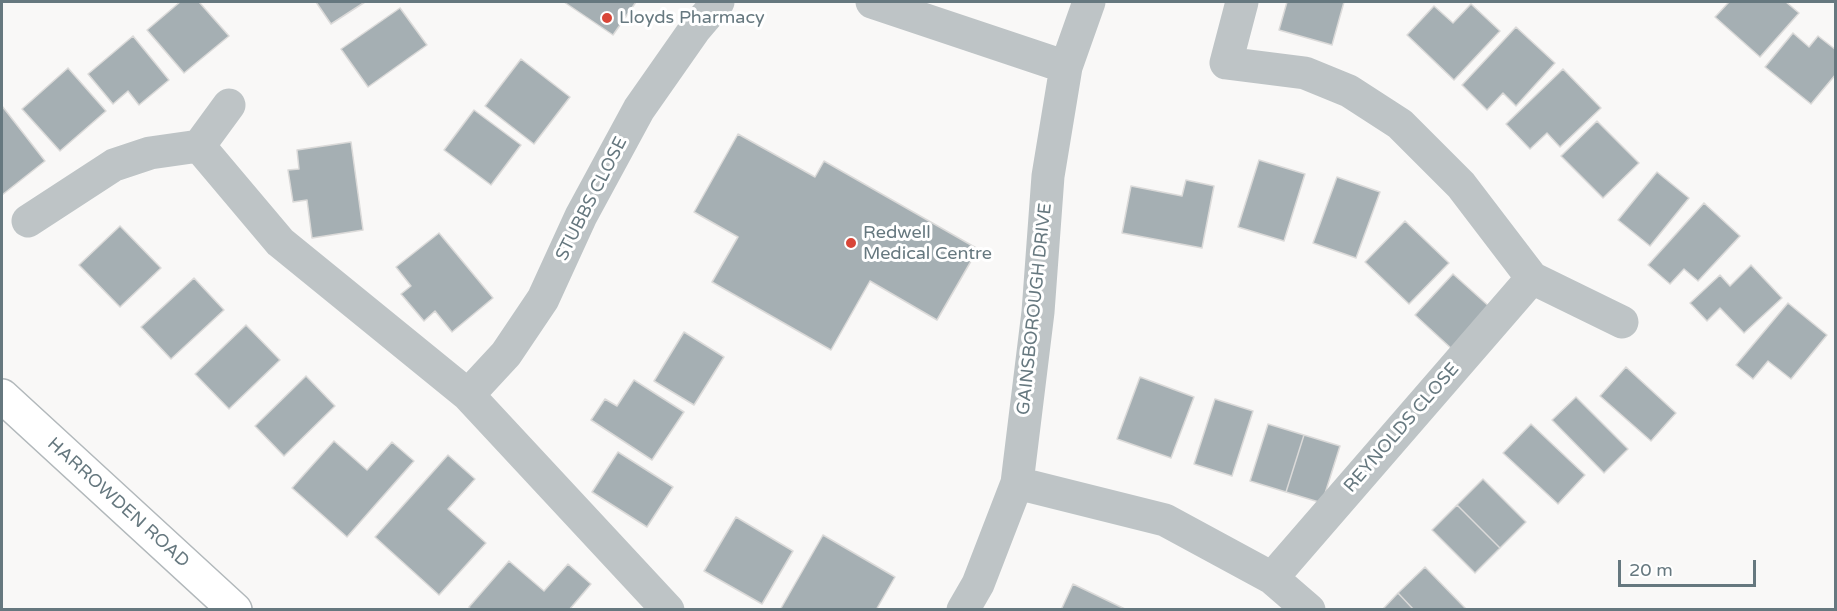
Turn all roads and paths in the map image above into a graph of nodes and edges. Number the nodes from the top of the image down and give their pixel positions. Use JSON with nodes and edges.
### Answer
{"nodes":[{"id":1,"x":718,"y":2,"type":"edge"},
{"id":2,"x":872,"y":2,"type":"edge"},
{"id":3,"x":1089,"y":2,"type":"edge"},
{"id":4,"x":1242,"y":2,"type":"edge"},
{"id":5,"x":1066,"y":67,"type":"junction"},
{"id":6,"x":229,"y":105,"type":"dead end"},
{"id":7,"x":199,"y":146,"type":"junction"},
{"id":8,"x":28,"y":221,"type":"dead end"},
{"id":9,"x":1532,"y":278,"type":"junction"},
{"id":10,"x":1622,"y":322,"type":"dead end"},
{"id":11,"x":468,"y":395,"type":"junction"},
{"id":12,"x":2,"y":396,"type":"edge"},
{"id":13,"x":1017,"y":483,"type":"junction"},
{"id":14,"x":1272,"y":578,"type":"junction"},
{"id":15,"x":235,"y":609,"type":"edge"},
{"id":16,"x":668,"y":609,"type":"edge"},
{"id":17,"x":963,"y":609,"type":"edge"},
{"id":18,"x":1309,"y":609,"type":"edge"}],
"edges":[{"from":1,"to":11,"type":"street","name":"STUBBS CLOSE"},
{"from":2,"to":5,"type":"street"},
{"from":3,"to":5,"type":"street","name":"GAINSBOROUGH DRIVE"},
{"from":4,"to":9,"type":"street"},
{"from":5,"to":13,"type":"street","name":"GAINSBOROUGH DRIVE"},
{"from":6,"to":7,"type":"street"},
{"from":7,"to":8,"type":"street"},
{"from":7,"to":11,"type":"street"},
{"from":9,"to":10,"type":"street"},
{"from":9,"to":14,"type":"street","name":"REYNOLDS CLOSE"},
{"from":11,"to":16,"type":"street"},
{"from":12,"to":15,"type":"main road","name":"HARROWDEN ROAD"},
{"from":13,"to":14,"type":"street"},
{"from":13,"to":17,"type":"street","name":"GAINSBOROUGH DRIVE"},
{"from":14,"to":18,"type":"street"}]}
